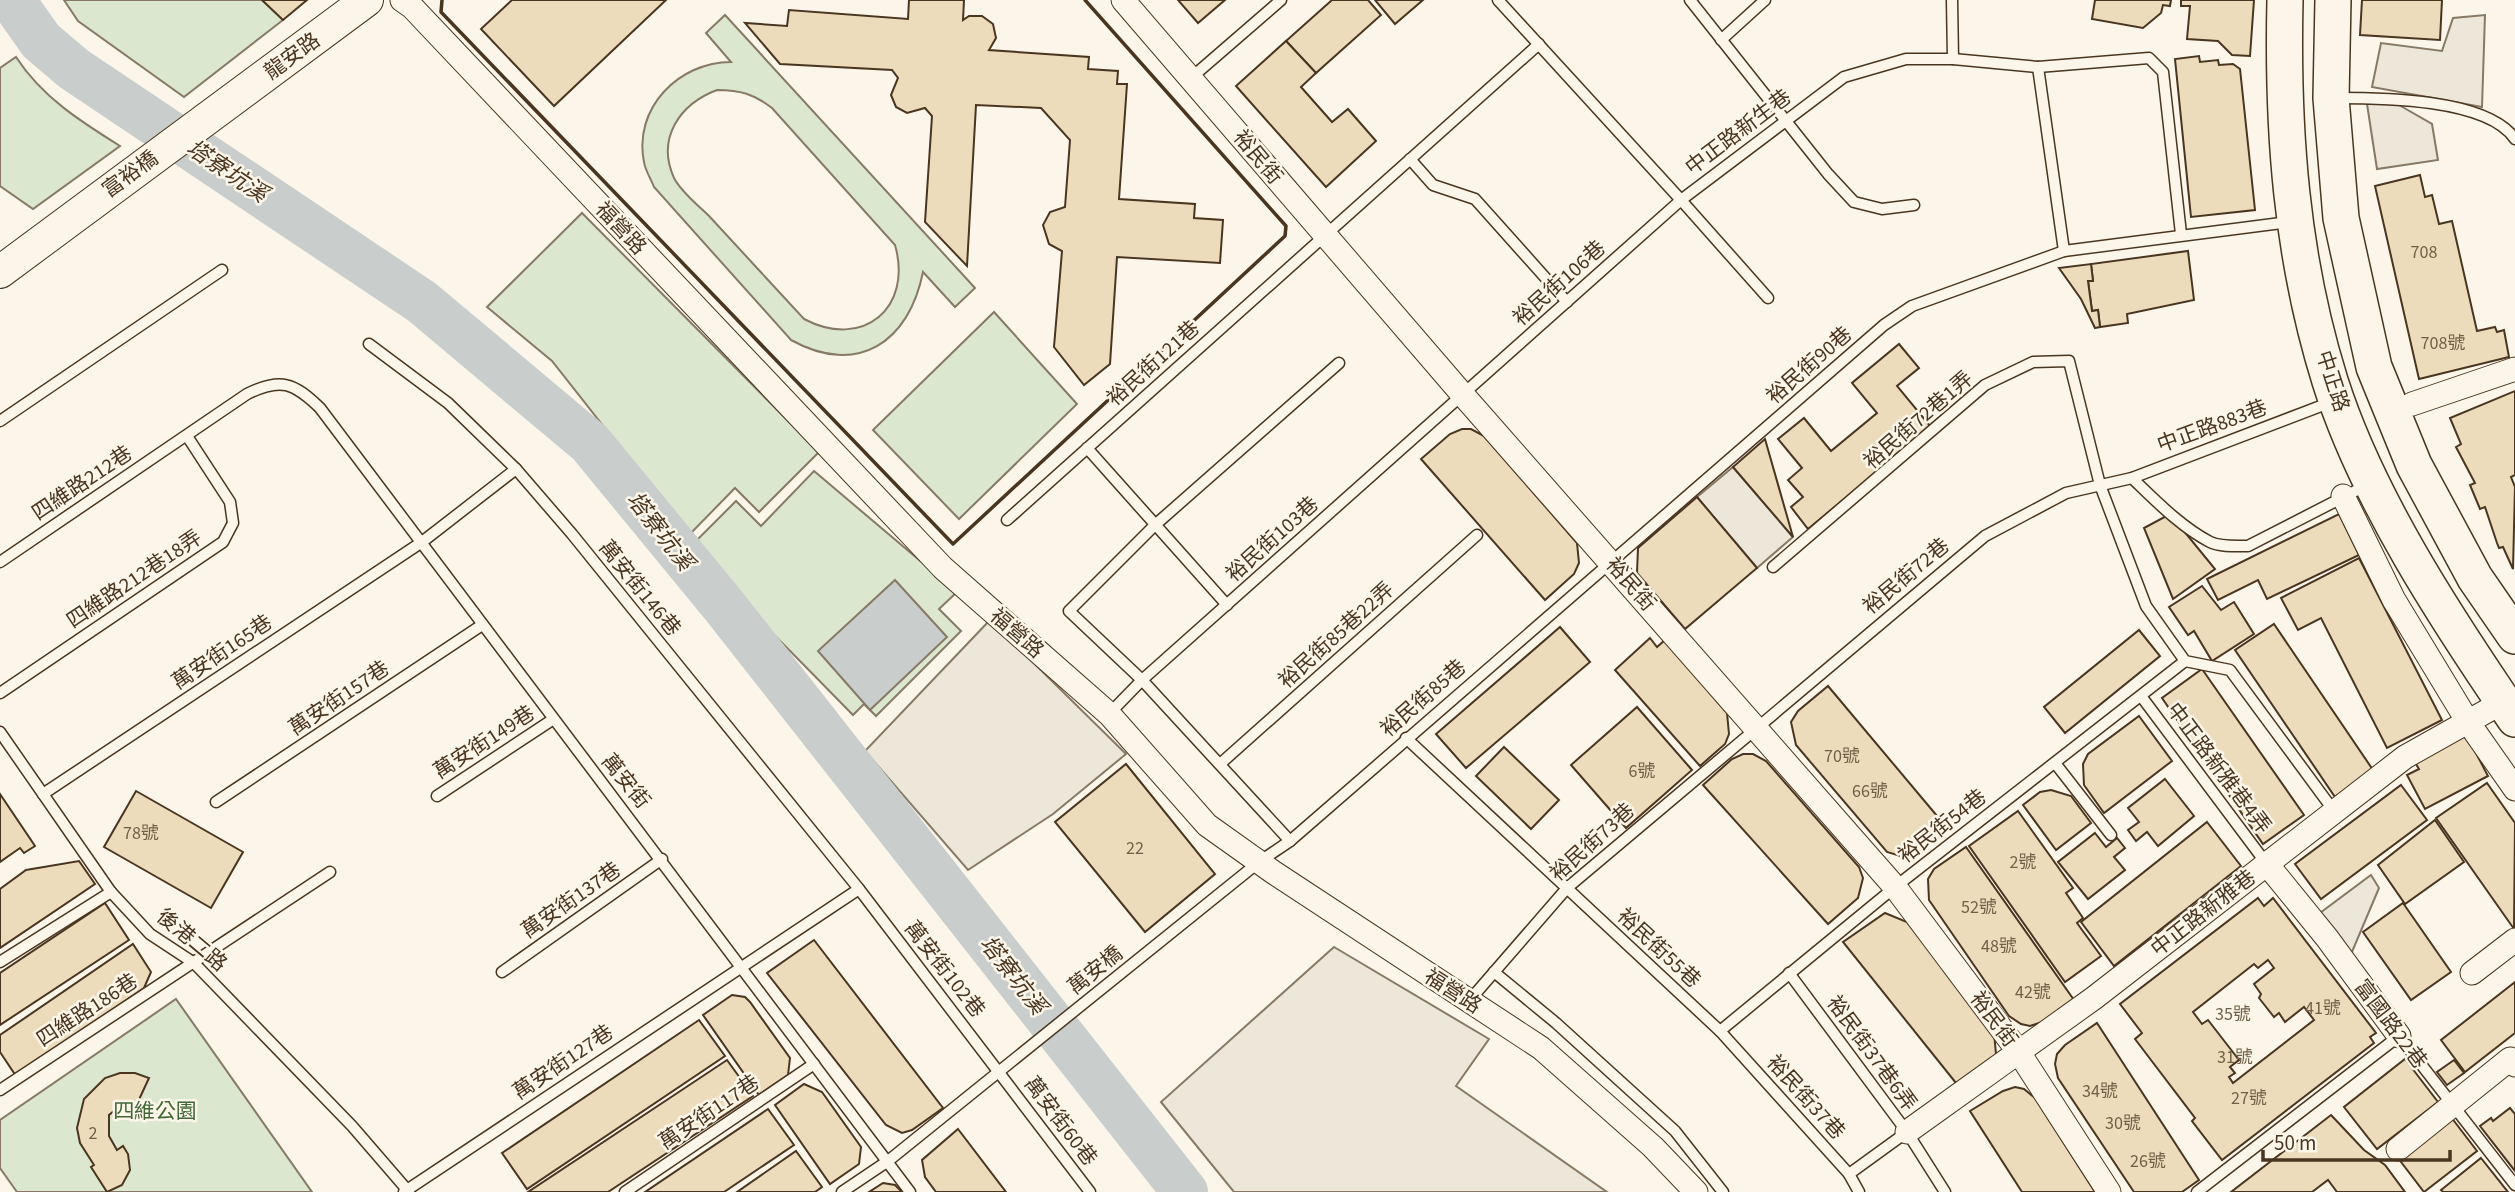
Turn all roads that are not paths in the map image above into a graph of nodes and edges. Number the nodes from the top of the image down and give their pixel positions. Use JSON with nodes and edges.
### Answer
{"nodes":[{"id":1,"x":367,"y":0,"type":"edge"},
{"id":2,"x":402,"y":0,"type":"edge"},
{"id":3,"x":1123,"y":0,"type":"edge"},
{"id":4,"x":1281,"y":0,"type":"edge"},
{"id":5,"x":1499,"y":0,"type":"edge"},
{"id":6,"x":1690,"y":0,"type":"edge"},
{"id":7,"x":1765,"y":0,"type":"edge"},
{"id":8,"x":1952,"y":0,"type":"edge"},
{"id":9,"x":2284,"y":0,"type":"edge"},
{"id":10,"x":2333,"y":0,"type":"edge"},
{"id":11,"x":1721,"y":40,"type":"junction"},
{"id":12,"x":1539,"y":44,"type":"junction"},
{"id":13,"x":1953,"y":59,"type":"junction"},
{"id":14,"x":2038,"y":67,"type":"junction"},
{"id":15,"x":1191,"y":78,"type":"junction"},
{"id":16,"x":2331,"y":98,"type":"junction"},
{"id":17,"x":217,"y":111,"type":"joint"},
{"id":18,"x":1785,"y":120,"type":"junction"},
{"id":19,"x":2515,"y":139,"type":"edge"},
{"id":20,"x":1410,"y":159,"type":"junction"},
{"id":21,"x":1681,"y":200,"type":"junction"},
{"id":22,"x":1914,"y":205,"type":"dead end"},
{"id":23,"x":2296,"y":221,"type":"junction"},
{"id":24,"x":1324,"y":234,"type":"junction"},
{"id":25,"x":2181,"y":234,"type":"junction"},
{"id":26,"x":2064,"y":251,"type":"junction"},
{"id":27,"x":222,"y":270,"type":"dead end"},
{"id":28,"x":0,"y":272,"type":"edge"},
{"id":29,"x":1768,"y":298,"type":"dead end"},
{"id":30,"x":1567,"y":302,"type":"junction"},
{"id":31,"x":369,"y":344,"type":"dead end"},
{"id":32,"x":1339,"y":363,"type":"dead end"},
{"id":33,"x":2515,"y":369,"type":"edge"},
{"id":34,"x":2380,"y":387,"type":"junction"},
{"id":35,"x":1463,"y":395,"type":"junction"},
{"id":36,"x":309,"y":397,"type":"joint"},
{"id":37,"x":2337,"y":400,"type":"junction"},
{"id":38,"x":2413,"y":404,"type":"joint"},
{"id":39,"x":0,"y":421,"type":"edge"},
{"id":40,"x":187,"y":436,"type":"junction"},
{"id":41,"x":1087,"y":448,"type":"junction"},
{"id":42,"x":516,"y":468,"type":"junction"},
{"id":43,"x":2132,"y":478,"type":"junction"},
{"id":44,"x":2100,"y":485,"type":"junction"},
{"id":45,"x":2358,"y":489,"type":"junction"},
{"id":46,"x":1007,"y":520,"type":"dead end"},
{"id":47,"x":1155,"y":525,"type":"junction"},
{"id":48,"x":1477,"y":535,"type":"dead end"},
{"id":49,"x":422,"y":542,"type":"junction"},
{"id":50,"x":0,"y":562,"type":"edge"},
{"id":51,"x":1611,"y":562,"type":"junction"},
{"id":52,"x":1773,"y":567,"type":"dead end"},
{"id":53,"x":1227,"y":605,"type":"junction"},
{"id":54,"x":482,"y":625,"type":"junction"},
{"id":55,"x":2515,"y":636,"type":"edge"},
{"id":56,"x":2185,"y":661,"type":"junction"},
{"id":57,"x":1142,"y":680,"type":"junction"},
{"id":58,"x":0,"y":693,"type":"edge"},
{"id":59,"x":2141,"y":696,"type":"junction"},
{"id":60,"x":2509,"y":710,"type":"edge"},
{"id":61,"x":1109,"y":714,"type":"junction"},
{"id":62,"x":552,"y":720,"type":"junction"},
{"id":63,"x":2468,"y":722,"type":"junction"},
{"id":64,"x":1756,"y":726,"type":"junction"},
{"id":65,"x":0,"y":732,"type":"edge"},
{"id":66,"x":733,"y":732,"type":"joint"},
{"id":67,"x":1406,"y":738,"type":"junction"},
{"id":68,"x":2055,"y":763,"type":"junction"},
{"id":69,"x":1220,"y":764,"type":"junction"},
{"id":70,"x":2515,"y":789,"type":"edge"},
{"id":71,"x":43,"y":794,"type":"junction"},
{"id":72,"x":437,"y":796,"type":"dead end"},
{"id":73,"x":2012,"y":796,"type":"joint"},
{"id":74,"x":216,"y":802,"type":"dead end"},
{"id":75,"x":2334,"y":811,"type":"junction"},
{"id":76,"x":2111,"y":835,"type":"dead end"},
{"id":77,"x":1290,"y":841,"type":"junction"},
{"id":78,"x":662,"y":859,"type":"junction"},
{"id":79,"x":1259,"y":862,"type":"junction"},
{"id":80,"x":2266,"y":863,"type":"junction"},
{"id":81,"x":330,"y":872,"type":"dead end"},
{"id":82,"x":1895,"y":887,"type":"junction"},
{"id":83,"x":1567,"y":888,"type":"junction"},
{"id":84,"x":859,"y":889,"type":"junction"},
{"id":85,"x":111,"y":892,"type":"junction"},
{"id":86,"x":2515,"y":940,"type":"edge"},
{"id":87,"x":0,"y":962,"type":"edge"},
{"id":88,"x":194,"y":963,"type":"junction"},
{"id":89,"x":741,"y":966,"type":"junction"},
{"id":90,"x":502,"y":972,"type":"dead end"},
{"id":91,"x":1494,"y":972,"type":"junction"},
{"id":92,"x":1789,"y":973,"type":"junction"},
{"id":93,"x":2472,"y":973,"type":"dead end"},
{"id":94,"x":1468,"y":1002,"type":"junction"},
{"id":95,"x":1720,"y":1031,"type":"junction"},
{"id":96,"x":2399,"y":1036,"type":"junction"},
{"id":97,"x":2018,"y":1051,"type":"junction"},
{"id":98,"x":814,"y":1064,"type":"junction"},
{"id":99,"x":2515,"y":1065,"type":"edge"},
{"id":100,"x":1000,"y":1072,"type":"junction"},
{"id":101,"x":0,"y":1090,"type":"edge"},
{"id":102,"x":2453,"y":1104,"type":"junction"},
{"id":103,"x":1907,"y":1132,"type":"junction"},
{"id":104,"x":2398,"y":1149,"type":"dead end"},
{"id":105,"x":888,"y":1161,"type":"junction"},
{"id":106,"x":1849,"y":1174,"type":"junction"},
{"id":107,"x":2515,"y":1185,"type":"edge"},
{"id":108,"x":406,"y":1191,"type":"edge"},
{"id":109,"x":625,"y":1192,"type":"edge"},
{"id":110,"x":842,"y":1192,"type":"edge"},
{"id":111,"x":910,"y":1192,"type":"edge"},
{"id":112,"x":1090,"y":1192,"type":"edge"},
{"id":113,"x":1696,"y":1192,"type":"edge"},
{"id":114,"x":1723,"y":1192,"type":"edge"},
{"id":115,"x":1859,"y":1192,"type":"edge"},
{"id":116,"x":1944,"y":1192,"type":"edge"},
{"id":117,"x":2109,"y":1192,"type":"edge"},
{"id":118,"x":2197,"y":1192,"type":"edge"}],
"edges":[{"from":1,"to":17,"type":"street","name":"龍安路"},
{"from":2,"to":61,"type":"street","name":"福營路"},
{"from":3,"to":15,"type":"street","name":"裕民街"},
{"from":4,"to":15,"type":"lane"},
{"from":5,"to":12,"type":"lane","name":"中正路新生巷"},
{"from":6,"to":11,"type":"lane"},
{"from":7,"to":11,"type":"lane"},
{"from":8,"to":13,"type":"lane"},
{"from":9,"to":23,"type":"main road","name":"中正路"},
{"from":10,"to":16,"type":"main road","name":"中正路"},
{"from":11,"to":18,"type":"lane"},
{"from":12,"to":20,"type":"lane"},
{"from":12,"to":21,"type":"lane","name":"中正路新生巷"},
{"from":13,"to":14,"type":"lane","name":"中正路新生巷"},
{"from":13,"to":18,"type":"lane","name":"中正路新生巷"},
{"from":14,"to":25,"type":"lane","name":"中正路新生巷"},
{"from":14,"to":26,"type":"lane"},
{"from":15,"to":24,"type":"street","name":"裕民街"},
{"from":16,"to":19,"type":"lane"},
{"from":16,"to":34,"type":"main road","name":"中正路"},
{"from":17,"to":28,"type":"street","name":"富裕橋"},
{"from":18,"to":21,"type":"lane","name":"中正路新生巷"},
{"from":18,"to":22,"type":"lane"},
{"from":20,"to":24,"type":"lane","name":"裕民街121巷"},
{"from":20,"to":30,"type":"lane"},
{"from":21,"to":29,"type":"lane"},
{"from":21,"to":30,"type":"lane","name":"裕民街106巷"},
{"from":23,"to":25,"type":"lane"},
{"from":23,"to":37,"type":"main road","name":"中正路"},
{"from":24,"to":35,"type":"street","name":"裕民街"},
{"from":24,"to":41,"type":"lane","name":"裕民街121巷"},
{"from":25,"to":26,"type":"lane"},
{"from":26,"to":51,"type":"lane","name":"裕民街90巷"},
{"from":27,"to":39,"type":"lane"},
{"from":30,"to":35,"type":"lane","name":"裕民街106巷"},
{"from":31,"to":42,"type":"lane","name":"萬安街146巷"},
{"from":32,"to":47,"type":"lane"},
{"from":33,"to":38,"type":"street"},
{"from":34,"to":37,"type":"main road"},
{"from":34,"to":38,"type":"lane"},
{"from":34,"to":55,"type":"main road","name":"中正路"},
{"from":35,"to":51,"type":"street","name":"裕民街"},
{"from":35,"to":53,"type":"lane","name":"裕民街103巷"},
{"from":36,"to":40,"type":"lane","name":"四維路212巷"},
{"from":36,"to":49,"type":"lane","name":"萬安街"},
{"from":37,"to":43,"type":"lane","name":"中正路883巷"},
{"from":37,"to":45,"type":"main road","name":"中正路"},
{"from":40,"to":50,"type":"lane","name":"四維路212巷"},
{"from":40,"to":58,"type":"lane","name":"四維路212巷18弄"},
{"from":41,"to":46,"type":"lane","name":"裕民街121巷"},
{"from":41,"to":47,"type":"lane"},
{"from":42,"to":49,"type":"lane"},
{"from":42,"to":66,"type":"lane","name":"萬安街146巷"},
{"from":43,"to":44,"type":"lane","name":"中正路883巷"},
{"from":43,"to":45,"type":"lane"},
{"from":44,"to":52,"type":"lane","name":"裕民街72巷1弄"},
{"from":44,"to":56,"type":"lane"},
{"from":44,"to":64,"type":"lane","name":"裕民街72巷"},
{"from":45,"to":60,"type":"main road","name":"中正路"},
{"from":45,"to":63,"type":"street"},
{"from":47,"to":53,"type":"lane"},
{"from":47,"to":57,"type":"lane"},
{"from":48,"to":69,"type":"lane","name":"裕民街85巷22弄"},
{"from":49,"to":54,"type":"lane","name":"萬安街"},
{"from":49,"to":71,"type":"lane","name":"萬安街165巷"},
{"from":51,"to":64,"type":"street","name":"裕民街"},
{"from":51,"to":67,"type":"lane","name":"裕民街85巷"},
{"from":53,"to":57,"type":"lane","name":"裕民街103巷"},
{"from":54,"to":62,"type":"lane","name":"萬安街"},
{"from":54,"to":74,"type":"lane","name":"萬安街157巷"},
{"from":56,"to":59,"type":"lane","name":"中正路新雅巷4弄"},
{"from":56,"to":75,"type":"lane"},
{"from":57,"to":61,"type":"lane","name":"裕民街103巷"},
{"from":57,"to":69,"type":"lane"},
{"from":59,"to":68,"type":"lane","name":"中正路新雅巷4弄"},
{"from":59,"to":80,"type":"lane","name":"中正路新雅巷4弄"},
{"from":60,"to":63,"type":"street","name":"中正路新雅巷"},
{"from":61,"to":79,"type":"street","name":"福營路"},
{"from":62,"to":72,"type":"lane","name":"萬安街149巷"},
{"from":62,"to":78,"type":"lane","name":"萬安街"},
{"from":63,"to":70,"type":"street"},
{"from":63,"to":75,"type":"street","name":"中正路新雅巷"},
{"from":64,"to":82,"type":"street","name":"裕民街"},
{"from":64,"to":83,"type":"lane","name":"裕民街73巷"},
{"from":65,"to":71,"type":"lane","name":"後港二路"},
{"from":66,"to":84,"type":"lane","name":"萬安街102巷"},
{"from":67,"to":77,"type":"lane","name":"裕民街85巷"},
{"from":67,"to":83,"type":"lane","name":"裕民街55巷"},
{"from":68,"to":73,"type":"lane","name":"中正路新雅巷4弄"},
{"from":68,"to":76,"type":"lane"},
{"from":69,"to":77,"type":"lane"},
{"from":71,"to":85,"type":"lane","name":"後港二路"},
{"from":73,"to":82,"type":"lane","name":"裕民街54巷"},
{"from":75,"to":80,"type":"street","name":"中正路新雅巷"},
{"from":77,"to":79,"type":"lane","name":"裕民街85巷"},
{"from":78,"to":89,"type":"lane","name":"萬安街"},
{"from":78,"to":90,"type":"lane","name":"萬安街137巷"},
{"from":79,"to":94,"type":"street","name":"福營路"},
{"from":79,"to":100,"type":"lane","name":"萬安橋"},
{"from":80,"to":96,"type":"street","name":"富國路22巷"},
{"from":80,"to":97,"type":"street","name":"中正路新雅巷"},
{"from":81,"to":88,"type":"lane","name":"四維路186巷"},
{"from":82,"to":92,"type":"lane"},
{"from":82,"to":97,"type":"street","name":"裕民街"},
{"from":83,"to":91,"type":"lane","name":"裕民街73巷"},
{"from":83,"to":95,"type":"lane","name":"裕民街55巷"},
{"from":84,"to":89,"type":"lane"},
{"from":84,"to":100,"type":"lane","name":"萬安街102巷"},
{"from":85,"to":87,"type":"lane"},
{"from":85,"to":88,"type":"lane","name":"後港二路"},
{"from":86,"to":93,"type":"street"},
{"from":88,"to":101,"type":"lane","name":"四維路186巷"},
{"from":88,"to":108,"type":"lane","name":"後港二路"},
{"from":89,"to":98,"type":"lane","name":"萬安街"},
{"from":89,"to":108,"type":"lane","name":"萬安街127巷"},
{"from":91,"to":94,"type":"lane","name":"裕民街73巷"},
{"from":91,"to":114,"type":"lane"},
{"from":92,"to":95,"type":"lane"},
{"from":92,"to":103,"type":"lane","name":"裕民街37巷6弄"},
{"from":94,"to":113,"type":"street","name":"福營路"},
{"from":95,"to":106,"type":"lane","name":"裕民街37巷"},
{"from":96,"to":102,"type":"lane","name":"富國路22巷"},
{"from":96,"to":118,"type":"lane"},
{"from":97,"to":103,"type":"street","name":"中正路新雅巷"},
{"from":97,"to":117,"type":"street","name":"裕民街"},
{"from":98,"to":105,"type":"lane","name":"萬安街"},
{"from":98,"to":109,"type":"lane","name":"萬安街117巷"},
{"from":99,"to":102,"type":"street"},
{"from":100,"to":105,"type":"lane","name":"萬安橋"},
{"from":100,"to":112,"type":"lane","name":"萬安街60巷"},
{"from":102,"to":104,"type":"street"},
{"from":102,"to":107,"type":"lane","name":"富國路22巷"},
{"from":103,"to":106,"type":"lane","name":"裕民街37巷6弄"},
{"from":103,"to":116,"type":"lane"},
{"from":105,"to":110,"type":"lane","name":"萬安橋"},
{"from":105,"to":111,"type":"lane","name":"萬安街"},
{"from":106,"to":115,"type":"lane","name":"裕民街37巷"}]}
